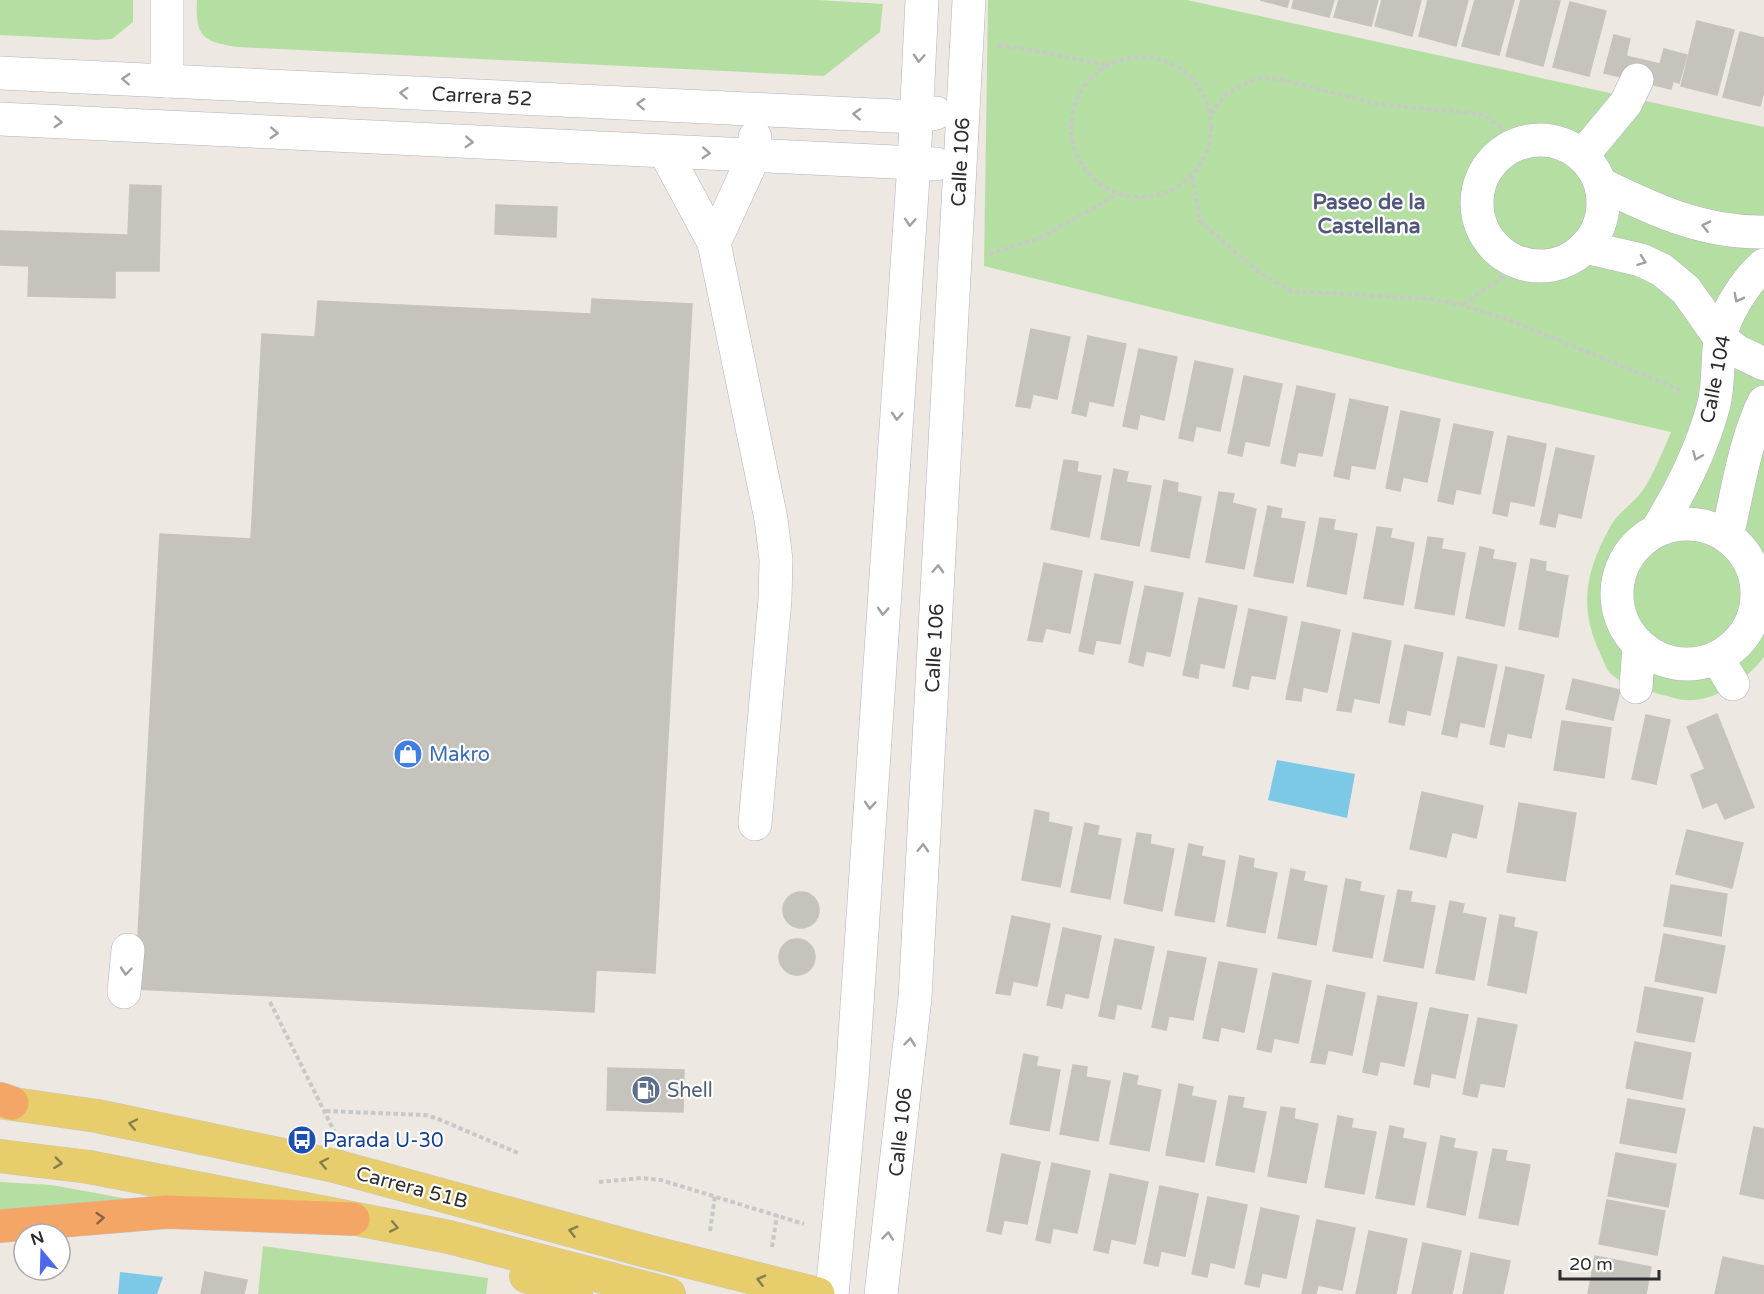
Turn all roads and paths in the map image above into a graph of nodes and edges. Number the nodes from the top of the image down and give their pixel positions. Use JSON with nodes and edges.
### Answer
{"nodes":[{"id":1,"x":166,"y":0,"type":"edge"},
{"id":2,"x":922,"y":0,"type":"edge"},
{"id":3,"x":969,"y":0,"type":"edge"},
{"id":4,"x":967,"y":43,"type":"junction"},
{"id":5,"x":1107,"y":66,"type":"junction"},
{"id":6,"x":0,"y":73,"type":"edge"},
{"id":7,"x":1637,"y":80,"type":"dead end"},
{"id":8,"x":179,"y":82,"type":"junction"},
{"id":9,"x":231,"y":84,"type":"junction"},
{"id":10,"x":963,"y":108,"type":"junction"},
{"id":11,"x":756,"y":109,"type":"junction"},
{"id":12,"x":1210,"y":114,"type":"junction"},
{"id":13,"x":915,"y":117,"type":"junction"},
{"id":14,"x":0,"y":119,"type":"edge"},
{"id":15,"x":190,"y":128,"type":"junction"},
{"id":16,"x":229,"y":130,"type":"junction"},
{"id":17,"x":1516,"y":144,"type":"junction"},
{"id":18,"x":665,"y":152,"type":"junction"},
{"id":19,"x":754,"y":156,"type":"junction"},
{"id":20,"x":1582,"y":156,"type":"junction"},
{"id":21,"x":914,"y":164,"type":"junction"},
{"id":22,"x":960,"y":165,"type":"junction"},
{"id":23,"x":1192,"y":176,"type":"junction"},
{"id":24,"x":1601,"y":184,"type":"junction"},
{"id":25,"x":1118,"y":194,"type":"junction"},
{"id":26,"x":1764,"y":232,"type":"edge"},
{"id":27,"x":714,"y":243,"type":"junction"},
{"id":28,"x":1585,"y":247,"type":"junction"},
{"id":29,"x":1523,"y":263,"type":"junction"},
{"id":30,"x":1764,"y":265,"type":"edge"},
{"id":31,"x":954,"y":266,"type":"junction"},
{"id":32,"x":1462,"y":305,"type":"junction"},
{"id":33,"x":1720,"y":338,"type":"junction"},
{"id":34,"x":1764,"y":364,"type":"edge"},
{"id":35,"x":1764,"y":402,"type":"edge"},
{"id":36,"x":1714,"y":404,"type":"junction"},
{"id":37,"x":1657,"y":531,"type":"junction"},
{"id":38,"x":1727,"y":536,"type":"junction"},
{"id":39,"x":1639,"y":646,"type":"junction"},
{"id":40,"x":1636,"y":687,"type":"dead end"},
{"id":41,"x":755,"y":824,"type":"dead end"},
{"id":42,"x":128,"y":950,"type":"dead end"},
{"id":43,"x":124,"y":992,"type":"dead end"},
{"id":44,"x":270,"y":1002,"type":"dead end"},
{"id":45,"x":4,"y":1102,"type":"edge"},
{"id":46,"x":326,"y":1111,"type":"junction"},
{"id":47,"x":338,"y":1140,"type":"dead end"},
{"id":48,"x":518,"y":1153,"type":"dead end"},
{"id":49,"x":0,"y":1156,"type":"edge"},
{"id":50,"x":599,"y":1182,"type":"dead end"},
{"id":51,"x":716,"y":1196,"type":"junction"},
{"id":52,"x":777,"y":1215,"type":"junction"},
{"id":53,"x":353,"y":1219,"type":"junction"},
{"id":54,"x":806,"y":1224,"type":"dead end"},
{"id":55,"x":0,"y":1226,"type":"edge"},
{"id":56,"x":710,"y":1231,"type":"dead end"},
{"id":57,"x":449,"y":1237,"type":"junction"},
{"id":58,"x":772,"y":1246,"type":"dead end"},
{"id":59,"x":534,"y":1287,"type":"edge"},
{"id":60,"x":576,"y":1294,"type":"edge"},
{"id":61,"x":669,"y":1294,"type":"edge"},
{"id":62,"x":818,"y":1294,"type":"edge"},
{"id":63,"x":832,"y":1294,"type":"edge"},
{"id":64,"x":881,"y":1294,"type":"edge"}],
"edges":[{"from":1,"to":8,"type":"street"},
{"from":2,"to":13,"type":"street","one_way":true},
{"from":3,"to":4,"type":"street","name":"Calle 106"},
{"from":4,"to":5,"type":"path"},
{"from":4,"to":10,"type":"street","name":"Calle 106"},
{"from":5,"to":12,"type":"path"},
{"from":5,"to":25,"type":"path"},
{"from":8,"to":6,"type":"street","name":"Carrera 52","one_way":true},
{"from":7,"to":20,"type":"street"},
{"from":8,"to":9,"type":"street","name":"Carrera 52"},
{"from":8,"to":15,"type":"street"},
{"from":11,"to":9,"type":"street","name":"Carrera 52","one_way":true},
{"from":9,"to":16,"type":"street"},
{"from":10,"to":13,"type":"street","name":"Carrera 52"},
{"from":10,"to":22,"type":"street","name":"Calle 106"},
{"from":13,"to":11,"type":"street","name":"Carrera 52","one_way":true},
{"from":11,"to":19,"type":"street"},
{"from":12,"to":17,"type":"path"},
{"from":12,"to":23,"type":"path"},
{"from":13,"to":21,"type":"street"},
{"from":14,"to":15,"type":"street","one_way":true},
{"from":15,"to":16,"type":"street"},
{"from":16,"to":18,"type":"street","one_way":true},
{"from":17,"to":20,"type":"street"},
{"from":17,"to":29,"type":"street"},
{"from":18,"to":19,"type":"street","one_way":true},
{"from":18,"to":27,"type":"street"},
{"from":19,"to":21,"type":"street"},
{"from":19,"to":27,"type":"street"},
{"from":20,"to":24,"type":"street"},
{"from":21,"to":22,"type":"street"},
{"from":21,"to":63,"type":"street","one_way":true},
{"from":22,"to":31,"type":"street","name":"Calle 106"},
{"from":23,"to":25,"type":"path"},
{"from":23,"to":32,"type":"path"},
{"from":26,"to":24,"type":"street","one_way":true},
{"from":24,"to":28,"type":"street"},
{"from":25,"to":31,"type":"path"},
{"from":27,"to":41,"type":"street"},
{"from":28,"to":29,"type":"street"},
{"from":28,"to":33,"type":"street","one_way":true},
{"from":29,"to":32,"type":"path"},
{"from":30,"to":33,"type":"street","name":"Calle 104","one_way":true},
{"from":64,"to":31,"type":"street","name":"Calle 106","one_way":true},
{"from":32,"to":36,"type":"path"},
{"from":33,"to":34,"type":"street"},
{"from":33,"to":36,"type":"street","name":"Calle 104"},
{"from":35,"to":38,"type":"street"},
{"from":36,"to":37,"type":"street","name":"Calle 104","one_way":true},
{"from":37,"to":38,"type":"street","name":"Calle 104"},
{"from":37,"to":39,"type":"street","name":"Calle 104"},
{"from":38,"to":39,"type":"street","name":"Calle 104"},
{"from":39,"to":40,"type":"street"},
{"from":42,"to":43,"type":"street","one_way":true},
{"from":44,"to":46,"type":"path"},
{"from":62,"to":45,"type":"main road","name":"Carrera 51B","one_way":true},
{"from":46,"to":47,"type":"path"},
{"from":46,"to":48,"type":"path"},
{"from":49,"to":53,"type":"main road","name":"Carrera 51B","one_way":true},
{"from":50,"to":51,"type":"path"},
{"from":51,"to":52,"type":"path"},
{"from":51,"to":56,"type":"path"},
{"from":52,"to":54,"type":"path"},
{"from":52,"to":58,"type":"path"},
{"from":55,"to":53,"type":"highway","one_way":true},
{"from":53,"to":57,"type":"main road","name":"Carrera 51B","one_way":true},
{"from":57,"to":59,"type":"main road"},
{"from":57,"to":61,"type":"main road","name":"Carrera 51B"},
{"from":59,"to":60,"type":"main road"}]}
